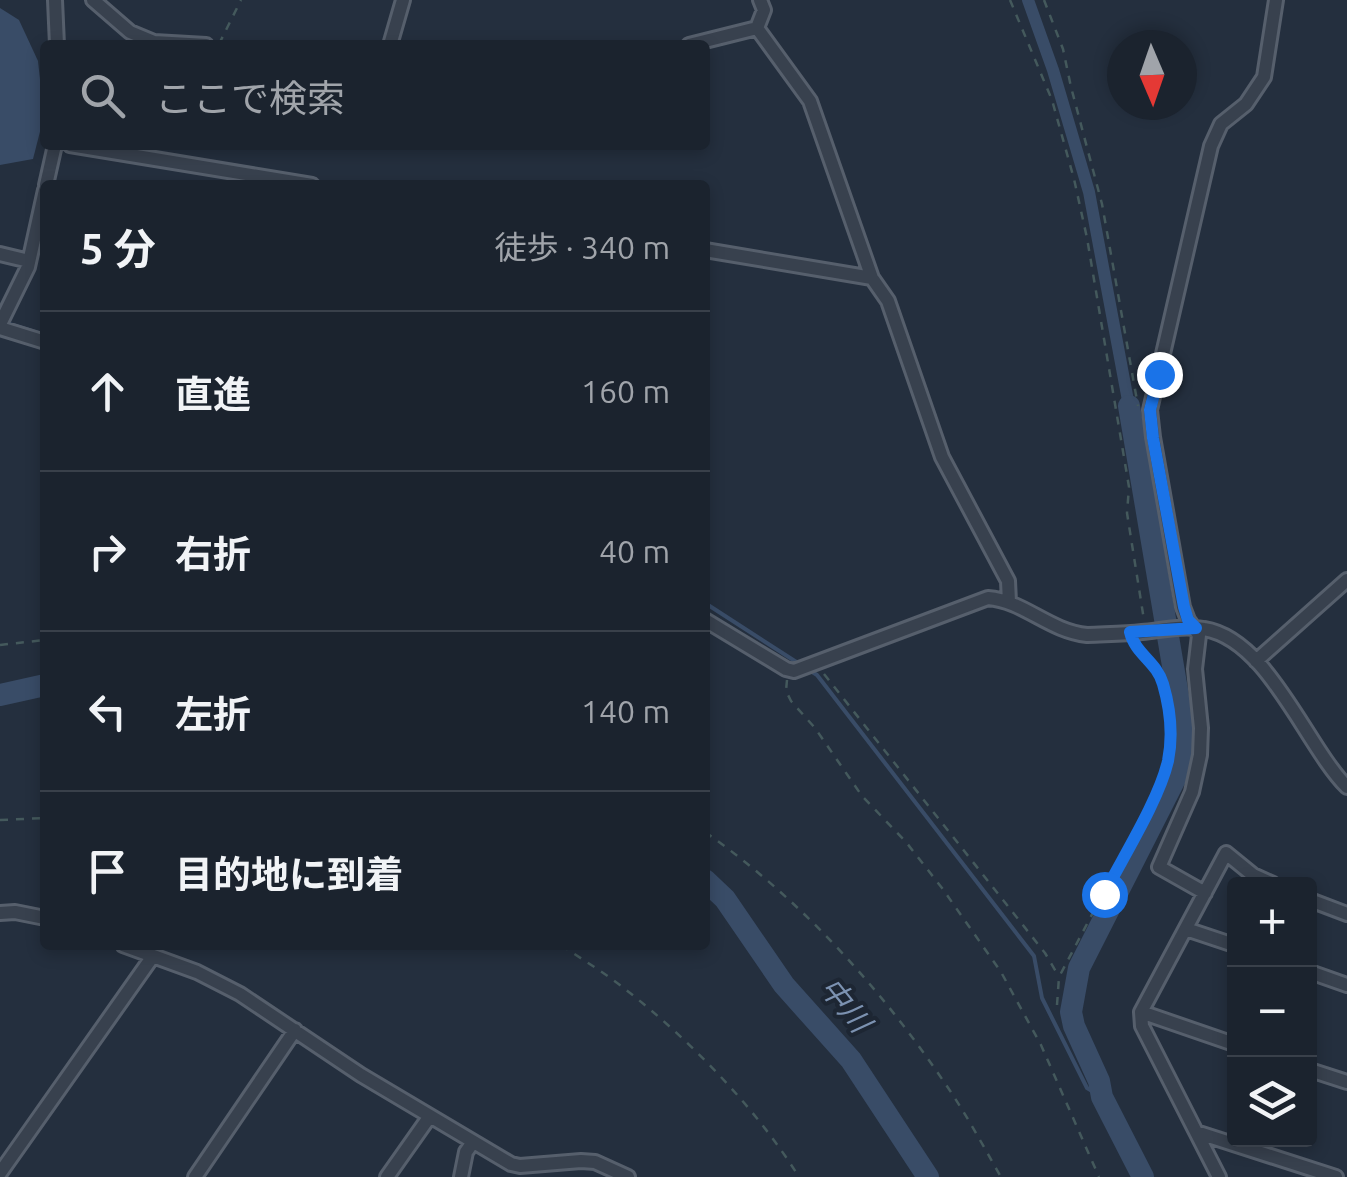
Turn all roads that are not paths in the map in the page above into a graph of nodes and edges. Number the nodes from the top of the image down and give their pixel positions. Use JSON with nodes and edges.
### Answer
{"nodes":[{"id":1,"x":55,"y":0,"type":"edge"},
{"id":2,"x":92,"y":0,"type":"edge"},
{"id":3,"x":403,"y":0,"type":"edge"},
{"id":4,"x":760,"y":0,"type":"edge"},
{"id":5,"x":1276,"y":0,"type":"edge"},
{"id":6,"x":757,"y":28,"type":"junction"},
{"id":7,"x":57,"y":40,"type":"edge"},
{"id":8,"x":149,"y":40,"type":"edge"},
{"id":9,"x":391,"y":40,"type":"edge"},
{"id":10,"x":709,"y":40,"type":"edge"},
{"id":11,"x":54,"y":150,"type":"edge"},
{"id":12,"x":100,"y":150,"type":"edge"},
{"id":13,"x":48,"y":180,"type":"edge"},
{"id":14,"x":282,"y":180,"type":"edge"},
{"id":15,"x":40,"y":214,"type":"edge"},
{"id":16,"x":710,"y":251,"type":"edge"},
{"id":17,"x":0,"y":254,"type":"edge"},
{"id":18,"x":29,"y":262,"type":"junction"},
{"id":19,"x":872,"y":278,"type":"junction"},
{"id":20,"x":2,"y":322,"type":"edge"},
{"id":21,"x":40,"y":340,"type":"edge"},
{"id":22,"x":1347,"y":580,"type":"edge"},
{"id":23,"x":1009,"y":602,"type":"junction"},
{"id":24,"x":710,"y":622,"type":"edge"},
{"id":25,"x":1196,"y":628,"type":"junction"},
{"id":26,"x":1256,"y":661,"type":"junction"},
{"id":27,"x":1347,"y":788,"type":"edge"},
{"id":28,"x":1257,"y":877,"type":"edge"},
{"id":29,"x":1205,"y":893,"type":"junction"},
{"id":30,"x":1317,"y":903,"type":"edge"},
{"id":31,"x":0,"y":913,"type":"edge"},
{"id":32,"x":1347,"y":914,"type":"edge"},
{"id":33,"x":40,"y":917,"type":"edge"},
{"id":34,"x":1186,"y":928,"type":"junction"},
{"id":35,"x":1227,"y":943,"type":"edge"},
{"id":36,"x":137,"y":950,"type":"edge"},
{"id":37,"x":153,"y":956,"type":"junction"},
{"id":38,"x":1317,"y":974,"type":"edge"},
{"id":39,"x":1347,"y":985,"type":"edge"},
{"id":40,"x":1141,"y":1012,"type":"junction"},
{"id":41,"x":295,"y":1030,"type":"junction"},
{"id":42,"x":1227,"y":1042,"type":"edge"},
{"id":43,"x":1317,"y":1072,"type":"edge"},
{"id":44,"x":1347,"y":1082,"type":"edge"},
{"id":45,"x":430,"y":1116,"type":"junction"},
{"id":46,"x":1196,"y":1132,"type":"junction"},
{"id":47,"x":473,"y":1142,"type":"junction"},
{"id":48,"x":0,"y":1173,"type":"edge"},
{"id":49,"x":195,"y":1177,"type":"edge"},
{"id":50,"x":387,"y":1177,"type":"edge"},
{"id":51,"x":461,"y":1177,"type":"edge"},
{"id":52,"x":628,"y":1177,"type":"edge"},
{"id":53,"x":1219,"y":1177,"type":"edge"},
{"id":54,"x":1336,"y":1177,"type":"edge"}],
"edges":[{"from":1,"to":7,"type":"street"},
{"from":2,"to":8,"type":"street"},
{"from":3,"to":9,"type":"street"},
{"from":4,"to":6,"type":"street"},
{"from":5,"to":25,"type":"street"},
{"from":6,"to":10,"type":"street"},
{"from":6,"to":19,"type":"street"},
{"from":11,"to":13,"type":"street"},
{"from":12,"to":14,"type":"street"},
{"from":15,"to":18,"type":"street"},
{"from":16,"to":19,"type":"street"},
{"from":17,"to":18,"type":"street"},
{"from":18,"to":20,"type":"street"},
{"from":19,"to":23,"type":"street"},
{"from":20,"to":21,"type":"street"},
{"from":22,"to":26,"type":"street"},
{"from":23,"to":24,"type":"street"},
{"from":23,"to":25,"type":"street"},
{"from":25,"to":26,"type":"street"},
{"from":25,"to":29,"type":"street"},
{"from":26,"to":27,"type":"street"},
{"from":28,"to":29,"type":"street"},
{"from":29,"to":34,"type":"street"},
{"from":30,"to":32,"type":"street"},
{"from":31,"to":33,"type":"street"},
{"from":34,"to":35,"type":"street"},
{"from":34,"to":40,"type":"street"},
{"from":36,"to":37,"type":"street"},
{"from":37,"to":41,"type":"street"},
{"from":37,"to":48,"type":"street"},
{"from":38,"to":39,"type":"street"},
{"from":40,"to":42,"type":"street"},
{"from":40,"to":46,"type":"street"},
{"from":41,"to":45,"type":"street"},
{"from":41,"to":49,"type":"street"},
{"from":43,"to":44,"type":"street"},
{"from":45,"to":47,"type":"street"},
{"from":45,"to":50,"type":"street"},
{"from":46,"to":53,"type":"street"},
{"from":46,"to":54,"type":"street"},
{"from":47,"to":51,"type":"street"},
{"from":47,"to":52,"type":"street"}]}
